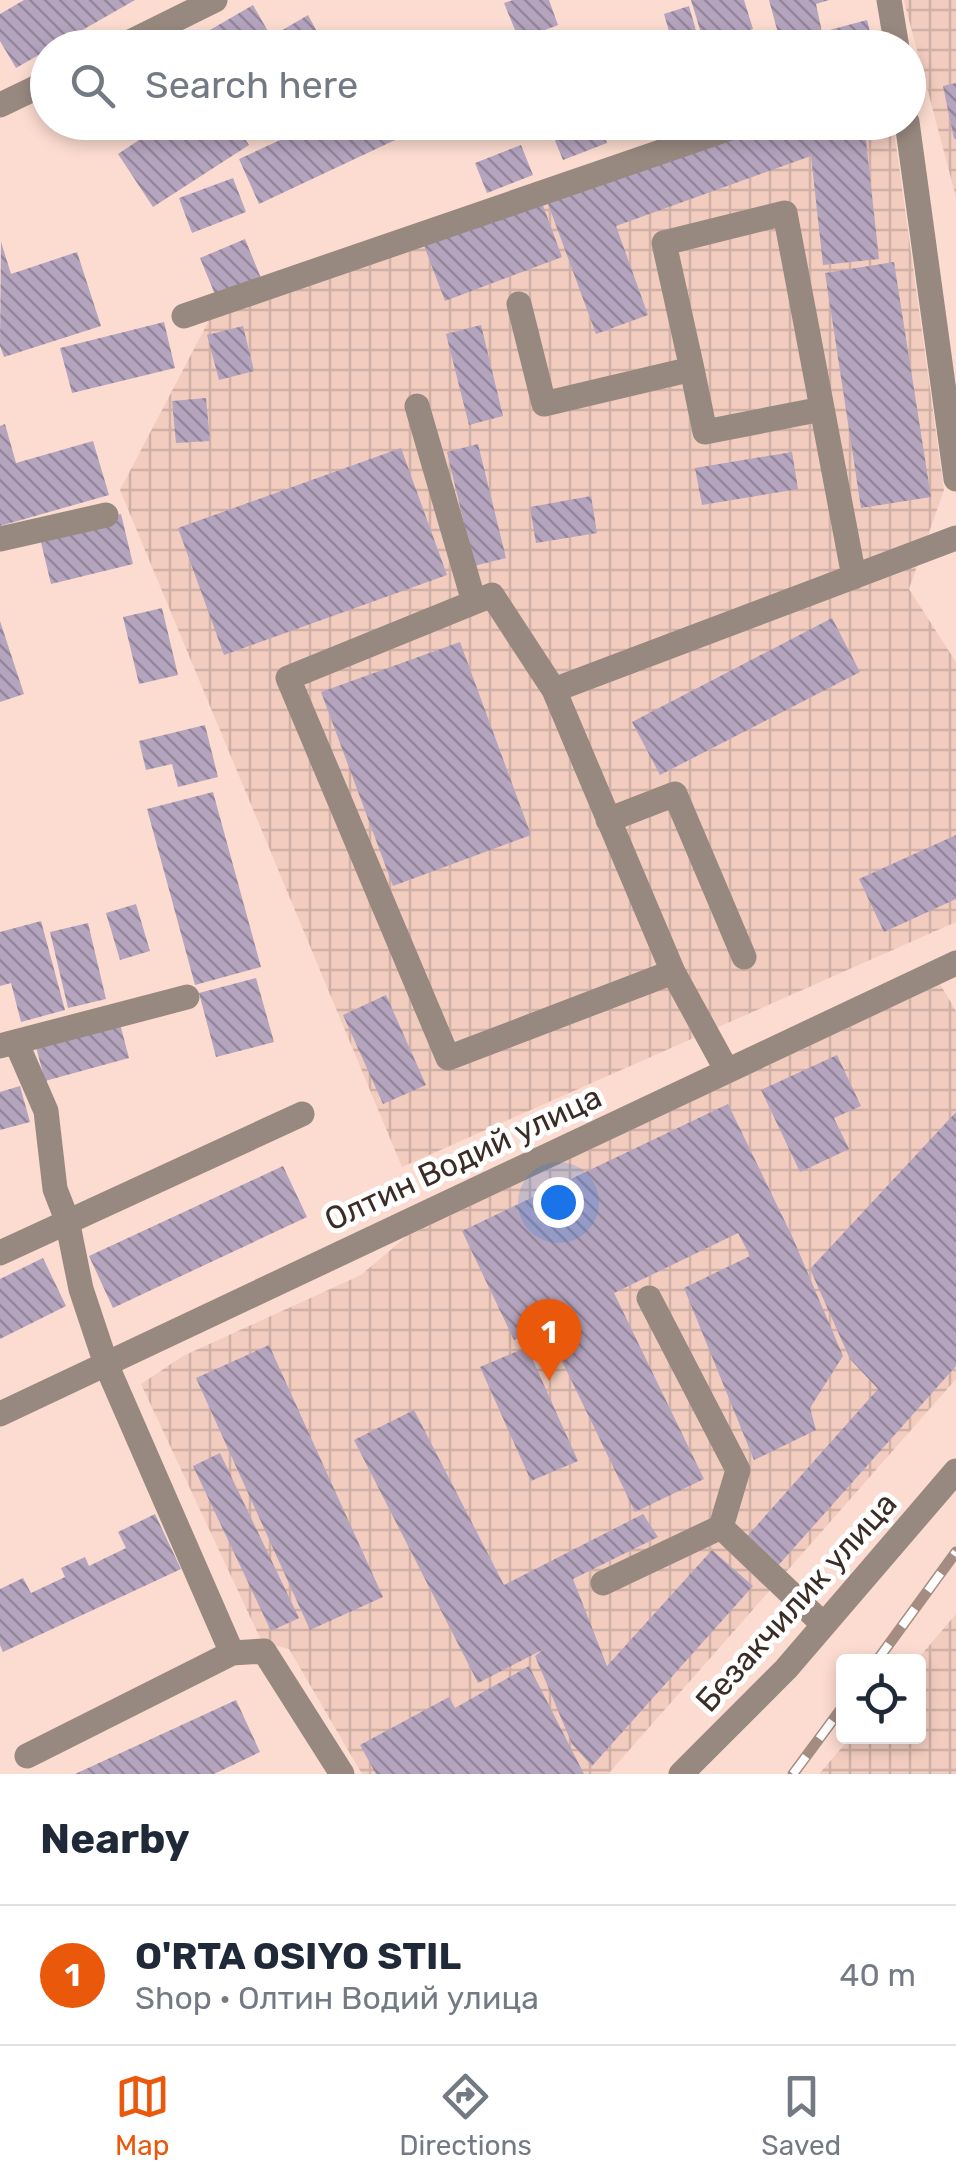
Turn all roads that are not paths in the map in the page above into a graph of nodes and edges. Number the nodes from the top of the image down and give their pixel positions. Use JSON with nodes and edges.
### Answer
{"nodes":[{"id":1,"x":215,"y":0,"type":"edge"},
{"id":2,"x":889,"y":0,"type":"edge"},
{"id":3,"x":154,"y":30,"type":"edge"},
{"id":4,"x":894,"y":30,"type":"edge"},
{"id":5,"x":30,"y":91,"type":"edge"},
{"id":6,"x":0,"y":105,"type":"edge"},
{"id":7,"x":696,"y":140,"type":"edge"},
{"id":8,"x":910,"y":140,"type":"edge"},
{"id":9,"x":519,"y":304,"type":"dead end"},
{"id":10,"x":184,"y":316,"type":"dead end"},
{"id":11,"x":692,"y":369,"type":"junction"},
{"id":12,"x":418,"y":406,"type":"dead end"},
{"id":13,"x":822,"y":409,"type":"junction"},
{"id":14,"x":956,"y":479,"type":"edge"},
{"id":15,"x":106,"y":516,"type":"dead end"},
{"id":16,"x":956,"y":538,"type":"edge"},
{"id":17,"x":0,"y":539,"type":"edge"},
{"id":18,"x":854,"y":577,"type":"junction"},
{"id":19,"x":474,"y":602,"type":"junction"},
{"id":20,"x":554,"y":690,"type":"junction"},
{"id":21,"x":608,"y":820,"type":"junction"},
{"id":22,"x":744,"y":957,"type":"dead end"},
{"id":23,"x":956,"y":963,"type":"edge"},
{"id":24,"x":673,"y":972,"type":"junction"},
{"id":25,"x":188,"y":996,"type":"dead end"},
{"id":26,"x":8,"y":1044,"type":"edge"},
{"id":27,"x":726,"y":1070,"type":"junction"},
{"id":28,"x":302,"y":1114,"type":"dead end"},
{"id":29,"x":67,"y":1220,"type":"junction"},
{"id":30,"x":0,"y":1253,"type":"edge"},
{"id":31,"x":649,"y":1298,"type":"dead end"},
{"id":32,"x":106,"y":1364,"type":"junction"},
{"id":33,"x":0,"y":1414,"type":"edge"},
{"id":34,"x":954,"y":1478,"type":"edge"},
{"id":35,"x":721,"y":1527,"type":"junction"},
{"id":36,"x":604,"y":1583,"type":"dead end"},
{"id":37,"x":824,"y":1625,"type":"junction"},
{"id":38,"x":232,"y":1653,"type":"junction"},
{"id":39,"x":28,"y":1756,"type":"dead end"},
{"id":40,"x":342,"y":1774,"type":"edge"},
{"id":41,"x":681,"y":1774,"type":"edge"}],
"edges":[{"from":1,"to":3,"type":"street"},
{"from":2,"to":4,"type":"street"},
{"from":5,"to":6,"type":"street"},
{"from":7,"to":10,"type":"street"},
{"from":8,"to":14,"type":"street"},
{"from":9,"to":11,"type":"street"},
{"from":11,"to":13,"type":"street"},
{"from":11,"to":13,"type":"street"},
{"from":12,"to":19,"type":"street"},
{"from":13,"to":18,"type":"street"},
{"from":15,"to":17,"type":"street"},
{"from":16,"to":18,"type":"street"},
{"from":18,"to":20,"type":"street"},
{"from":19,"to":20,"type":"street"},
{"from":19,"to":24,"type":"street"},
{"from":20,"to":21,"type":"street"},
{"from":21,"to":22,"type":"street"},
{"from":21,"to":24,"type":"street"},
{"from":23,"to":27,"type":"street","name":"Олтин Водий улица"},
{"from":24,"to":27,"type":"street"},
{"from":25,"to":26,"type":"street"},
{"from":26,"to":29,"type":"street"},
{"from":27,"to":32,"type":"street","name":"Олтин Водий улица"},
{"from":28,"to":29,"type":"street"},
{"from":29,"to":30,"type":"street"},
{"from":29,"to":32,"type":"street"},
{"from":31,"to":35,"type":"street"},
{"from":32,"to":33,"type":"street","name":"Олтин Водий улица"},
{"from":32,"to":38,"type":"street"},
{"from":34,"to":37,"type":"street","name":"Безакчилик улица"},
{"from":35,"to":36,"type":"street"},
{"from":35,"to":37,"type":"street"},
{"from":37,"to":41,"type":"street","name":"Безакчилик улица"},
{"from":38,"to":39,"type":"street"},
{"from":38,"to":40,"type":"street"}]}
